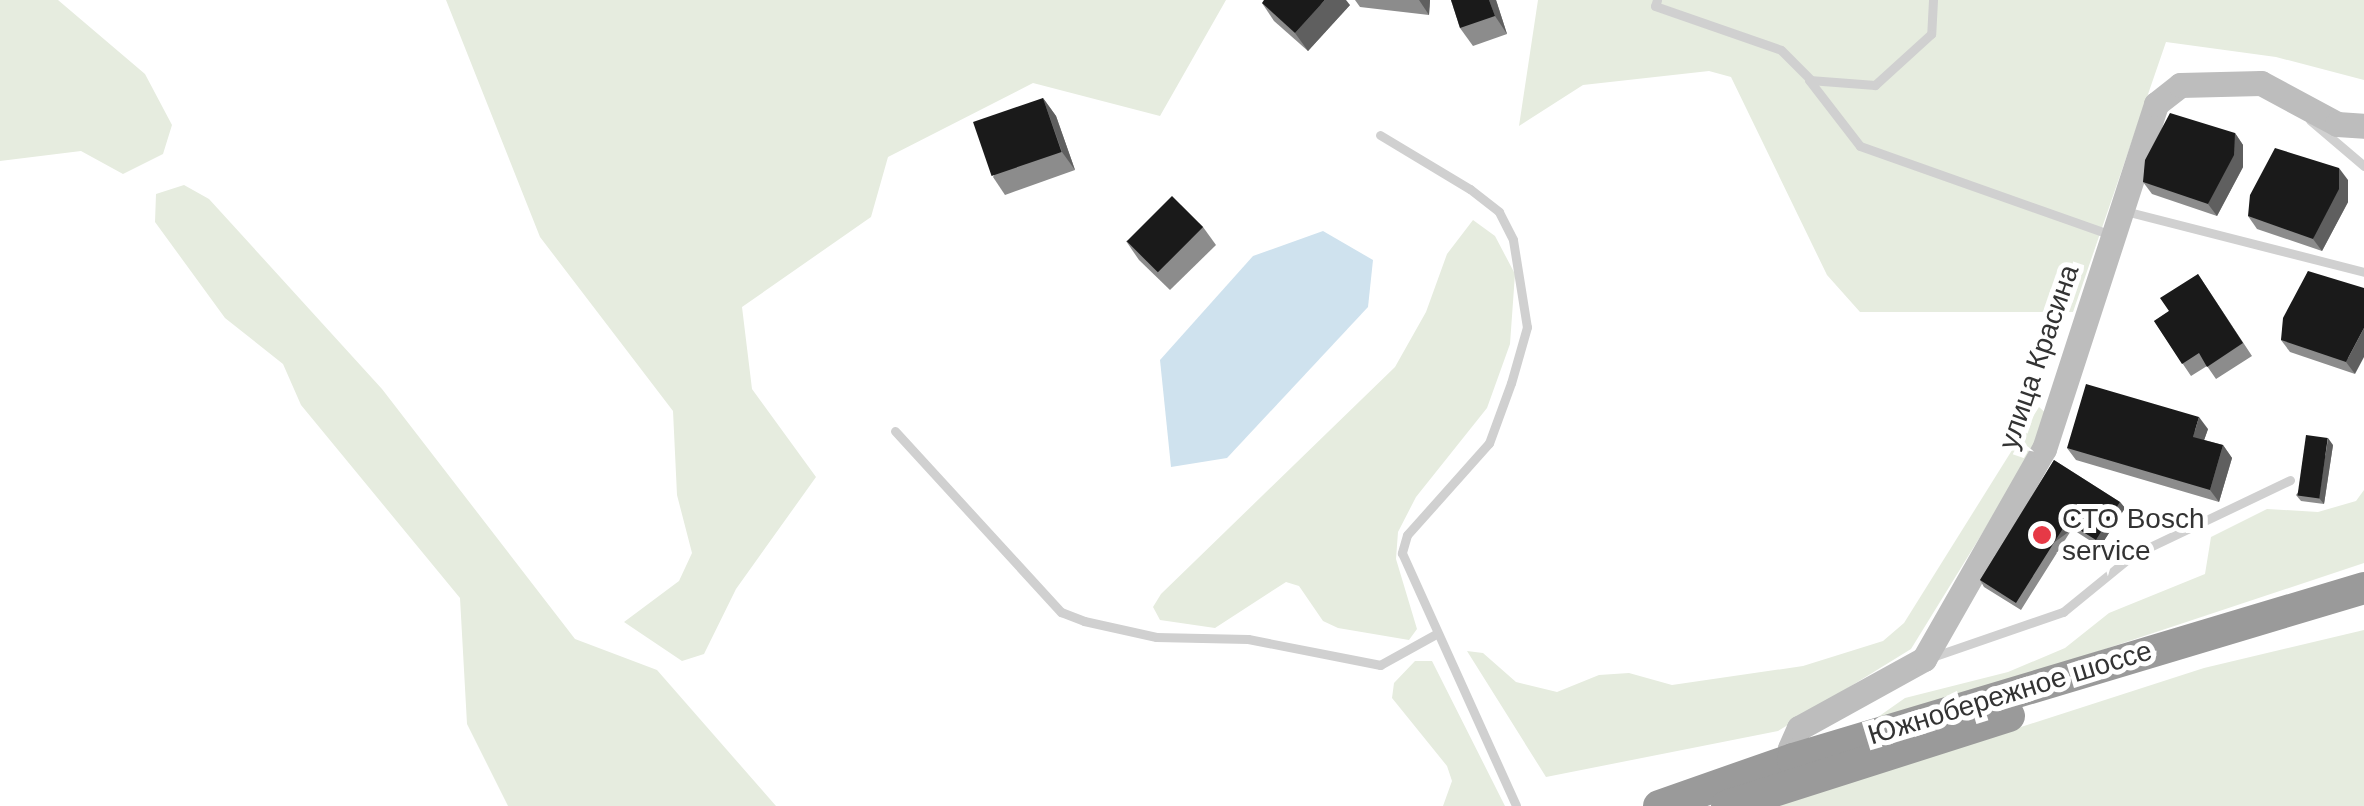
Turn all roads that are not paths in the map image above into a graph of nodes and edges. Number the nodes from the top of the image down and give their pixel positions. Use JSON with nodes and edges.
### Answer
{"nodes":[{"id":1,"x":1656,"y":0,"type":"edge"},
{"id":2,"x":1933,"y":0,"type":"edge"},
{"id":3,"x":1811,"y":80,"type":"junction"},
{"id":4,"x":2298,"y":103,"type":"junction"},
{"id":5,"x":2364,"y":126,"type":"edge"},
{"id":6,"x":1380,"y":135,"type":"dead end"},
{"id":7,"x":2364,"y":166,"type":"edge"},
{"id":8,"x":2122,"y":210,"type":"junction"},
{"id":9,"x":2114,"y":236,"type":"junction"},
{"id":10,"x":2364,"y":272,"type":"edge"},
{"id":11,"x":895,"y":431,"type":"dead end"},
{"id":12,"x":2290,"y":480,"type":"dead end"},
{"id":13,"x":2364,"y":588,"type":"edge"},
{"id":14,"x":2364,"y":602,"type":"edge"},
{"id":15,"x":1436,"y":634,"type":"junction"},
{"id":16,"x":1924,"y":659,"type":"junction"},
{"id":17,"x":1793,"y":772,"type":"junction"},
{"id":18,"x":1516,"y":806,"type":"edge"},
{"id":19,"x":1659,"y":806,"type":"edge"},
{"id":20,"x":1728,"y":806,"type":"edge"}],
"edges":[{"from":1,"to":3,"type":"lane"},
{"from":2,"to":3,"type":"lane"},
{"from":3,"to":9,"type":"lane"},
{"from":4,"to":5,"type":"street","name":"улица Красина"},
{"from":4,"to":7,"type":"lane"},
{"from":4,"to":8,"type":"street","name":"улица Красина"},
{"from":6,"to":15,"type":"lane"},
{"from":8,"to":9,"type":"street","name":"улица Красина"},
{"from":8,"to":10,"type":"lane"},
{"from":9,"to":16,"type":"street","name":"улица Красина"},
{"from":11,"to":15,"type":"lane"},
{"from":12,"to":16,"type":"lane"},
{"from":13,"to":17,"type":"highway","name":"Южнобережное шоссе"},
{"from":14,"to":17,"type":"highway","name":"Южнобережное шоссе"},
{"from":15,"to":18,"type":"lane"},
{"from":16,"to":17,"type":"street"},
{"from":17,"to":19,"type":"highway","name":"Южнобережное шоссе"},
{"from":17,"to":20,"type":"highway","name":"Южнобережное шоссе"}]}
